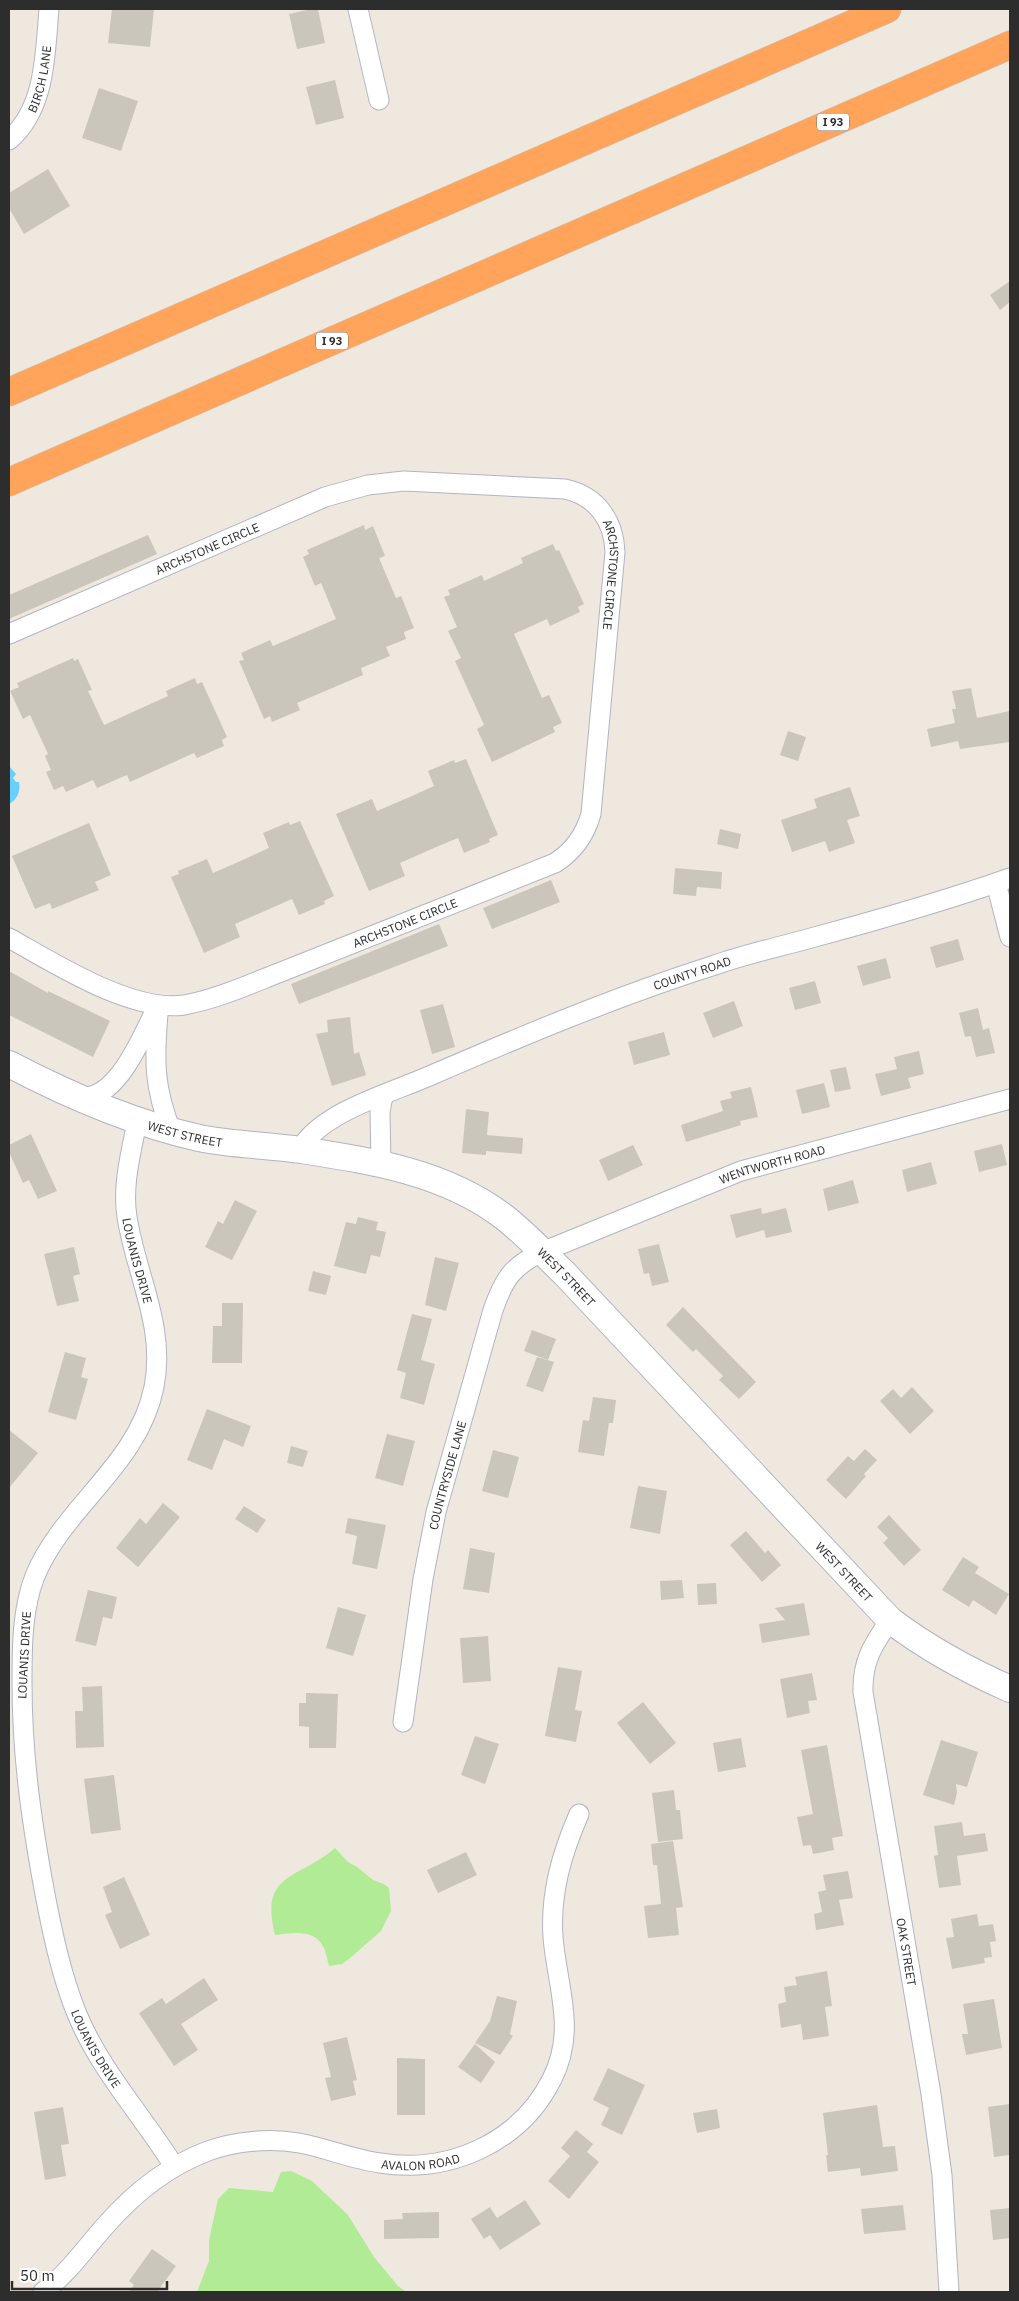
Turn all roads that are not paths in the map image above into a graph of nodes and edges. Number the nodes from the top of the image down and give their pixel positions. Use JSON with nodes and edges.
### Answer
{"nodes":[{"id":1,"x":49,"y":9,"type":"edge"},
{"id":2,"x":358,"y":9,"type":"edge"},
{"id":3,"x":887,"y":9,"type":"edge"},
{"id":4,"x":1010,"y":45,"type":"edge"},
{"id":5,"x":379,"y":100,"type":"dead end"},
{"id":6,"x":9,"y":140,"type":"edge"},
{"id":7,"x":9,"y":392,"type":"edge"},
{"id":8,"x":9,"y":482,"type":"edge"},
{"id":9,"x":9,"y":634,"type":"edge"},
{"id":10,"x":1003,"y":880,"type":"edge"},
{"id":11,"x":1010,"y":937,"type":"edge"},
{"id":12,"x":9,"y":938,"type":"edge"},
{"id":13,"x":158,"y":1005,"type":"junction"},
{"id":14,"x":9,"y":1064,"type":"edge"},
{"id":15,"x":68,"y":1093,"type":"junction"},
{"id":16,"x":383,"y":1096,"type":"junction"},
{"id":17,"x":1010,"y":1100,"type":"edge"},
{"id":18,"x":137,"y":1122,"type":"junction"},
{"id":19,"x":171,"y":1131,"type":"junction"},
{"id":20,"x":300,"y":1150,"type":"junction"},
{"id":21,"x":381,"y":1164,"type":"junction"},
{"id":22,"x":542,"y":1252,"type":"junction"},
{"id":23,"x":890,"y":1620,"type":"junction"},
{"id":24,"x":1010,"y":1689,"type":"edge"},
{"id":25,"x":403,"y":1722,"type":"dead end"},
{"id":26,"x":579,"y":1814,"type":"dead end"},
{"id":27,"x":174,"y":2166,"type":"junction"},
{"id":28,"x":43,"y":2292,"type":"edge"},
{"id":29,"x":949,"y":2292,"type":"edge"}],
"edges":[{"from":1,"to":6,"type":"street","name":"BIRCH LANE"},
{"from":2,"to":5,"type":"street"},
{"from":3,"to":7,"type":"highway"},
{"from":4,"to":8,"type":"highway","number":"I 93"},
{"from":9,"to":13,"type":"street","name":"ARCHSTONE CIRCLE"},
{"from":10,"to":11,"type":"street"},
{"from":10,"to":16,"type":"street","name":"COUNTY ROAD"},
{"from":12,"to":13,"type":"street","name":"ARCHSTONE CIRCLE"},
{"from":13,"to":15,"type":"street"},
{"from":13,"to":19,"type":"street"},
{"from":14,"to":15,"type":"main road","name":"WEST STREET"},
{"from":15,"to":18,"type":"main road","name":"WEST STREET"},
{"from":16,"to":20,"type":"street","name":"COUNTY ROAD"},
{"from":16,"to":21,"type":"street"},
{"from":17,"to":22,"type":"street","name":"WENTWORTH ROAD"},
{"from":18,"to":19,"type":"main road","name":"WEST STREET"},
{"from":18,"to":27,"type":"street","name":"LOUANIS DRIVE"},
{"from":19,"to":20,"type":"main road","name":"WEST STREET"},
{"from":20,"to":21,"type":"main road","name":"WEST STREET"},
{"from":21,"to":22,"type":"main road","name":"WEST STREET"},
{"from":22,"to":23,"type":"main road","name":"WEST STREET"},
{"from":22,"to":25,"type":"street","name":"COUNTRYSIDE LANE"},
{"from":23,"to":24,"type":"main road","name":"WEST STREET"},
{"from":23,"to":29,"type":"street","name":"OAK STREET"},
{"from":26,"to":27,"type":"street","name":"AVALON ROAD"},
{"from":27,"to":28,"type":"street","name":"AVALON ROAD"}]}
